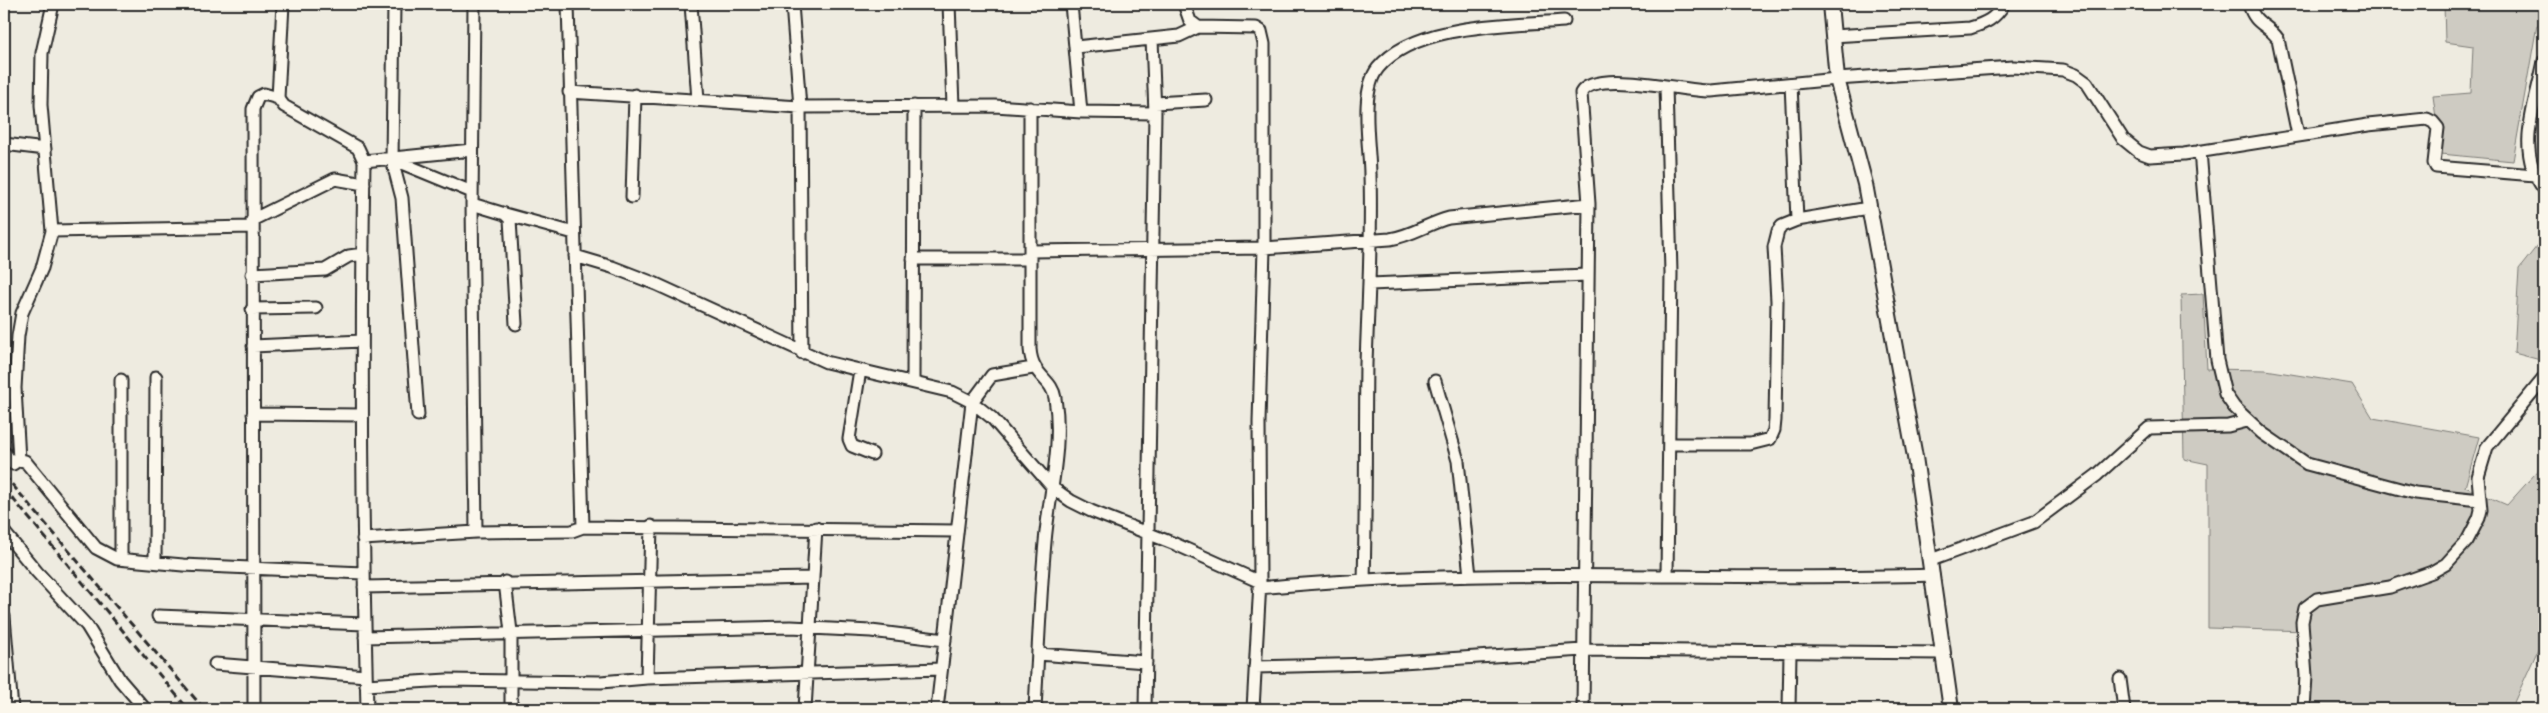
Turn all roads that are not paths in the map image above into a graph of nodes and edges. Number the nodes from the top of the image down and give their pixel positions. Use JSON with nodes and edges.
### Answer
{"nodes":[{"id":1,"x":53,"y":4,"type":"edge"},
{"id":2,"x":283,"y":4,"type":"edge"},
{"id":3,"x":394,"y":4,"type":"edge"},
{"id":4,"x":474,"y":4,"type":"edge"},
{"id":5,"x":568,"y":4,"type":"edge"},
{"id":6,"x":691,"y":4,"type":"edge"},
{"id":7,"x":792,"y":4,"type":"edge"},
{"id":8,"x":949,"y":4,"type":"edge"},
{"id":9,"x":1071,"y":4,"type":"edge"},
{"id":10,"x":1184,"y":4,"type":"edge"},
{"id":11,"x":1830,"y":4,"type":"edge"},
{"id":12,"x":2004,"y":4,"type":"edge"},
{"id":13,"x":2249,"y":4,"type":"edge"},
{"id":14,"x":1564,"y":21,"type":"dead end"},
{"id":15,"x":1198,"y":27,"type":"junction"},
{"id":16,"x":1832,"y":36,"type":"junction"},
{"id":17,"x":1152,"y":39,"type":"junction"},
{"id":18,"x":1076,"y":46,"type":"junction"},
{"id":19,"x":2544,"y":61,"type":"edge"},
{"id":20,"x":1837,"y":79,"type":"junction"},
{"id":21,"x":1791,"y":84,"type":"junction"},
{"id":22,"x":1666,"y":86,"type":"junction"},
{"id":23,"x":569,"y":92,"type":"junction"},
{"id":24,"x":635,"y":96,"type":"junction"},
{"id":25,"x":278,"y":98,"type":"junction"},
{"id":26,"x":698,"y":100,"type":"junction"},
{"id":27,"x":1206,"y":100,"type":"dead end"},
{"id":28,"x":914,"y":106,"type":"junction"},
{"id":29,"x":953,"y":106,"type":"junction"},
{"id":30,"x":800,"y":107,"type":"junction"},
{"id":31,"x":1030,"y":108,"type":"junction"},
{"id":32,"x":1155,"y":108,"type":"junction"},
{"id":33,"x":1081,"y":112,"type":"junction"},
{"id":34,"x":2298,"y":135,"type":"junction"},
{"id":35,"x":4,"y":144,"type":"edge"},
{"id":36,"x":45,"y":149,"type":"junction"},
{"id":37,"x":472,"y":150,"type":"junction"},
{"id":38,"x":2200,"y":151,"type":"junction"},
{"id":39,"x":392,"y":160,"type":"junction"},
{"id":40,"x":364,"y":161,"type":"junction"},
{"id":41,"x":2535,"y":175,"type":"junction"},
{"id":42,"x":364,"y":184,"type":"junction"},
{"id":43,"x":2544,"y":189,"type":"edge"},
{"id":44,"x":472,"y":192,"type":"junction"},
{"id":45,"x":632,"y":197,"type":"dead end"},
{"id":46,"x":472,"y":204,"type":"junction"},
{"id":47,"x":1589,"y":204,"type":"junction"},
{"id":48,"x":1869,"y":208,"type":"junction"},
{"id":49,"x":505,"y":214,"type":"junction"},
{"id":50,"x":1797,"y":220,"type":"junction"},
{"id":51,"x":252,"y":224,"type":"junction"},
{"id":52,"x":52,"y":232,"type":"junction"},
{"id":53,"x":574,"y":232,"type":"junction"},
{"id":54,"x":1371,"y":241,"type":"junction"},
{"id":55,"x":1264,"y":248,"type":"junction"},
{"id":56,"x":1154,"y":249,"type":"junction"},
{"id":57,"x":363,"y":254,"type":"junction"},
{"id":58,"x":1030,"y":255,"type":"junction"},
{"id":59,"x":575,"y":256,"type":"junction"},
{"id":60,"x":913,"y":259,"type":"junction"},
{"id":61,"x":252,"y":274,"type":"junction"},
{"id":62,"x":1587,"y":275,"type":"junction"},
{"id":63,"x":1370,"y":284,"type":"junction"},
{"id":64,"x":316,"y":308,"type":"dead end"},
{"id":65,"x":252,"y":310,"type":"junction"},
{"id":66,"x":516,"y":324,"type":"dead end"},
{"id":67,"x":362,"y":341,"type":"junction"},
{"id":68,"x":252,"y":346,"type":"junction"},
{"id":69,"x":802,"y":353,"type":"junction"},
{"id":70,"x":1033,"y":368,"type":"junction"},
{"id":71,"x":860,"y":370,"type":"junction"},
{"id":72,"x":156,"y":377,"type":"dead end"},
{"id":73,"x":2544,"y":378,"type":"edge"},
{"id":74,"x":121,"y":380,"type":"dead end"},
{"id":75,"x":1434,"y":381,"type":"dead end"},
{"id":76,"x":913,"y":382,"type":"junction"},
{"id":77,"x":972,"y":402,"type":"junction"},
{"id":78,"x":253,"y":414,"type":"junction"},
{"id":79,"x":362,"y":415,"type":"junction"},
{"id":80,"x":418,"y":415,"type":"dead end"},
{"id":81,"x":2247,"y":421,"type":"junction"},
{"id":82,"x":1669,"y":444,"type":"junction"},
{"id":83,"x":4,"y":452,"type":"edge"},
{"id":84,"x":872,"y":454,"type":"dead end"},
{"id":85,"x":19,"y":460,"type":"junction"},
{"id":86,"x":1054,"y":489,"type":"junction"},
{"id":87,"x":2480,"y":500,"type":"junction"},
{"id":88,"x":651,"y":526,"type":"junction"},
{"id":89,"x":583,"y":527,"type":"junction"},
{"id":90,"x":816,"y":528,"type":"junction"},
{"id":91,"x":957,"y":531,"type":"junction"},
{"id":92,"x":4,"y":532,"type":"edge"},
{"id":93,"x":476,"y":532,"type":"junction"},
{"id":94,"x":1149,"y":533,"type":"junction"},
{"id":95,"x":363,"y":539,"type":"junction"},
{"id":96,"x":121,"y":559,"type":"junction"},
{"id":97,"x":1931,"y":560,"type":"junction"},
{"id":98,"x":155,"y":562,"type":"junction"},
{"id":99,"x":253,"y":568,"type":"junction"},
{"id":100,"x":363,"y":574,"type":"junction"},
{"id":101,"x":1584,"y":574,"type":"junction"},
{"id":102,"x":1667,"y":575,"type":"junction"},
{"id":103,"x":1933,"y":575,"type":"junction"},
{"id":104,"x":1470,"y":576,"type":"junction"},
{"id":105,"x":812,"y":578,"type":"junction"},
{"id":106,"x":1364,"y":580,"type":"junction"},
{"id":107,"x":649,"y":581,"type":"junction"},
{"id":108,"x":505,"y":582,"type":"junction"},
{"id":109,"x":1260,"y":585,"type":"junction"},
{"id":110,"x":364,"y":587,"type":"junction"},
{"id":111,"x":158,"y":616,"type":"dead end"},
{"id":112,"x":4,"y":617,"type":"edge"},
{"id":113,"x":253,"y":619,"type":"junction"},
{"id":114,"x":365,"y":624,"type":"junction"},
{"id":115,"x":809,"y":628,"type":"junction"},
{"id":116,"x":649,"y":630,"type":"junction"},
{"id":117,"x":511,"y":632,"type":"junction"},
{"id":118,"x":365,"y":637,"type":"junction"},
{"id":119,"x":945,"y":640,"type":"junction"},
{"id":120,"x":1584,"y":650,"type":"junction"},
{"id":121,"x":1790,"y":652,"type":"junction"},
{"id":122,"x":1943,"y":653,"type":"junction"},
{"id":123,"x":1038,"y":654,"type":"junction"},
{"id":124,"x":1146,"y":662,"type":"junction"},
{"id":125,"x":215,"y":664,"type":"dead end"},
{"id":126,"x":254,"y":667,"type":"junction"},
{"id":127,"x":1254,"y":667,"type":"junction"},
{"id":128,"x":941,"y":669,"type":"junction"},
{"id":129,"x":807,"y":673,"type":"junction"},
{"id":130,"x":647,"y":678,"type":"junction"},
{"id":131,"x":366,"y":680,"type":"junction"},
{"id":132,"x":2120,"y":680,"type":"dead end"},
{"id":133,"x":511,"y":681,"type":"junction"},
{"id":134,"x":12,"y":709,"type":"edge"},
{"id":135,"x":145,"y":709,"type":"edge"},
{"id":136,"x":254,"y":709,"type":"edge"},
{"id":137,"x":367,"y":709,"type":"edge"},
{"id":138,"x":511,"y":709,"type":"edge"},
{"id":139,"x":805,"y":709,"type":"edge"},
{"id":140,"x":937,"y":709,"type":"edge"},
{"id":141,"x":1035,"y":709,"type":"edge"},
{"id":142,"x":1145,"y":709,"type":"edge"},
{"id":143,"x":1253,"y":709,"type":"edge"},
{"id":144,"x":1583,"y":709,"type":"edge"},
{"id":145,"x":1789,"y":709,"type":"edge"},
{"id":146,"x":1951,"y":709,"type":"edge"},
{"id":147,"x":2124,"y":709,"type":"edge"},
{"id":148,"x":2304,"y":709,"type":"edge"}],
"edges":[{"from":1,"to":36,"type":"street"},
{"from":2,"to":25,"type":"street"},
{"from":3,"to":39,"type":"street"},
{"from":4,"to":37,"type":"street"},
{"from":5,"to":23,"type":"street"},
{"from":6,"to":26,"type":"street"},
{"from":7,"to":30,"type":"street"},
{"from":8,"to":29,"type":"street"},
{"from":9,"to":18,"type":"street"},
{"from":10,"to":15,"type":"street"},
{"from":11,"to":16,"type":"street"},
{"from":12,"to":16,"type":"street"},
{"from":13,"to":34,"type":"street"},
{"from":14,"to":54,"type":"street"},
{"from":15,"to":17,"type":"street"},
{"from":15,"to":55,"type":"street"},
{"from":16,"to":20,"type":"street"},
{"from":17,"to":18,"type":"street"},
{"from":17,"to":32,"type":"street"},
{"from":18,"to":33,"type":"street"},
{"from":19,"to":41,"type":"street"},
{"from":20,"to":21,"type":"street"},
{"from":20,"to":38,"type":"street"},
{"from":20,"to":48,"type":"street"},
{"from":21,"to":22,"type":"street"},
{"from":21,"to":50,"type":"street"},
{"from":22,"to":47,"type":"street"},
{"from":22,"to":82,"type":"street"},
{"from":23,"to":24,"type":"street"},
{"from":23,"to":53,"type":"street"},
{"from":24,"to":26,"type":"street"},
{"from":24,"to":45,"type":"street"},
{"from":25,"to":40,"type":"street"},
{"from":25,"to":51,"type":"street"},
{"from":26,"to":30,"type":"street"},
{"from":27,"to":32,"type":"street"},
{"from":28,"to":29,"type":"street"},
{"from":28,"to":30,"type":"street"},
{"from":28,"to":60,"type":"street"},
{"from":29,"to":31,"type":"street"},
{"from":30,"to":69,"type":"street"},
{"from":31,"to":33,"type":"street"},
{"from":31,"to":58,"type":"street"},
{"from":32,"to":33,"type":"street"},
{"from":32,"to":56,"type":"street"},
{"from":34,"to":38,"type":"street"},
{"from":34,"to":41,"type":"street"},
{"from":35,"to":36,"type":"street"},
{"from":36,"to":52,"type":"street"},
{"from":37,"to":39,"type":"street"},
{"from":37,"to":44,"type":"street"},
{"from":38,"to":81,"type":"street"},
{"from":39,"to":40,"type":"street"},
{"from":39,"to":44,"type":"street"},
{"from":39,"to":80,"type":"street"},
{"from":40,"to":42,"type":"street"},
{"from":41,"to":43,"type":"street"},
{"from":42,"to":51,"type":"street"},
{"from":42,"to":57,"type":"street"},
{"from":44,"to":46,"type":"street"},
{"from":46,"to":49,"type":"street"},
{"from":46,"to":93,"type":"street"},
{"from":47,"to":54,"type":"street"},
{"from":47,"to":62,"type":"street"},
{"from":48,"to":50,"type":"street"},
{"from":48,"to":97,"type":"street"},
{"from":49,"to":53,"type":"street"},
{"from":49,"to":66,"type":"street"},
{"from":50,"to":82,"type":"street"},
{"from":51,"to":52,"type":"street"},
{"from":51,"to":61,"type":"street"},
{"from":52,"to":85,"type":"street"},
{"from":53,"to":59,"type":"street"},
{"from":54,"to":55,"type":"street"},
{"from":54,"to":63,"type":"street"},
{"from":55,"to":56,"type":"street"},
{"from":55,"to":109,"type":"street"},
{"from":56,"to":58,"type":"street"},
{"from":56,"to":94,"type":"street"},
{"from":57,"to":61,"type":"street"},
{"from":57,"to":67,"type":"street"},
{"from":58,"to":60,"type":"street"},
{"from":58,"to":70,"type":"street"},
{"from":59,"to":69,"type":"street"},
{"from":59,"to":89,"type":"street"},
{"from":60,"to":76,"type":"street"},
{"from":61,"to":65,"type":"street"},
{"from":62,"to":63,"type":"street"},
{"from":62,"to":101,"type":"street"},
{"from":63,"to":106,"type":"street"},
{"from":64,"to":65,"type":"street"},
{"from":65,"to":68,"type":"street"},
{"from":67,"to":68,"type":"street"},
{"from":67,"to":79,"type":"street"},
{"from":68,"to":78,"type":"street"},
{"from":69,"to":71,"type":"street"},
{"from":70,"to":77,"type":"street"},
{"from":70,"to":86,"type":"street"},
{"from":71,"to":76,"type":"street"},
{"from":71,"to":84,"type":"street"},
{"from":72,"to":98,"type":"street"},
{"from":73,"to":87,"type":"street"},
{"from":74,"to":96,"type":"street"},
{"from":75,"to":104,"type":"street"},
{"from":76,"to":77,"type":"street"},
{"from":77,"to":86,"type":"street"},
{"from":77,"to":91,"type":"street"},
{"from":78,"to":79,"type":"street"},
{"from":78,"to":99,"type":"street"},
{"from":79,"to":95,"type":"street"},
{"from":81,"to":87,"type":"street"},
{"from":81,"to":97,"type":"street"},
{"from":82,"to":102,"type":"street"},
{"from":83,"to":85,"type":"street"},
{"from":85,"to":96,"type":"street"},
{"from":86,"to":94,"type":"street"},
{"from":86,"to":123,"type":"street"},
{"from":87,"to":148,"type":"street"},
{"from":88,"to":89,"type":"street"},
{"from":88,"to":90,"type":"street"},
{"from":88,"to":107,"type":"street"},
{"from":89,"to":93,"type":"street"},
{"from":90,"to":91,"type":"street"},
{"from":90,"to":105,"type":"street"},
{"from":91,"to":119,"type":"street"},
{"from":92,"to":135,"type":"street"},
{"from":93,"to":95,"type":"street"},
{"from":94,"to":109,"type":"street"},
{"from":94,"to":124,"type":"street"},
{"from":95,"to":100,"type":"street"},
{"from":96,"to":98,"type":"street"},
{"from":97,"to":103,"type":"street"},
{"from":98,"to":99,"type":"street"},
{"from":99,"to":100,"type":"street"},
{"from":99,"to":113,"type":"street"},
{"from":100,"to":110,"type":"street"},
{"from":101,"to":102,"type":"street"},
{"from":101,"to":104,"type":"street"},
{"from":101,"to":120,"type":"street"},
{"from":102,"to":103,"type":"street"},
{"from":103,"to":122,"type":"street"},
{"from":104,"to":106,"type":"street"},
{"from":105,"to":107,"type":"street"},
{"from":105,"to":115,"type":"street"},
{"from":106,"to":109,"type":"street"},
{"from":107,"to":108,"type":"street"},
{"from":107,"to":116,"type":"street"},
{"from":108,"to":110,"type":"street"},
{"from":108,"to":117,"type":"street"},
{"from":109,"to":127,"type":"street"},
{"from":110,"to":114,"type":"street"},
{"from":111,"to":113,"type":"street"},
{"from":112,"to":134,"type":"street"},
{"from":113,"to":114,"type":"street"},
{"from":113,"to":126,"type":"street"},
{"from":114,"to":118,"type":"street"},
{"from":115,"to":116,"type":"street"},
{"from":115,"to":119,"type":"street"},
{"from":115,"to":129,"type":"street"},
{"from":116,"to":117,"type":"street"},
{"from":116,"to":130,"type":"street"},
{"from":117,"to":118,"type":"street"},
{"from":117,"to":133,"type":"street"},
{"from":118,"to":131,"type":"street"},
{"from":119,"to":128,"type":"street"},
{"from":120,"to":121,"type":"street"},
{"from":120,"to":127,"type":"street"},
{"from":120,"to":144,"type":"street"},
{"from":121,"to":122,"type":"street"},
{"from":121,"to":145,"type":"street"},
{"from":122,"to":146,"type":"street"},
{"from":123,"to":124,"type":"street"},
{"from":123,"to":141,"type":"street"},
{"from":124,"to":142,"type":"street"},
{"from":125,"to":126,"type":"street"},
{"from":126,"to":131,"type":"street"},
{"from":126,"to":136,"type":"street"},
{"from":127,"to":143,"type":"street"},
{"from":128,"to":129,"type":"street"},
{"from":128,"to":140,"type":"street"},
{"from":129,"to":130,"type":"street"},
{"from":129,"to":139,"type":"street"},
{"from":130,"to":133,"type":"street"},
{"from":131,"to":133,"type":"street"},
{"from":131,"to":137,"type":"street"},
{"from":132,"to":147,"type":"street"},
{"from":133,"to":138,"type":"street"}]}
